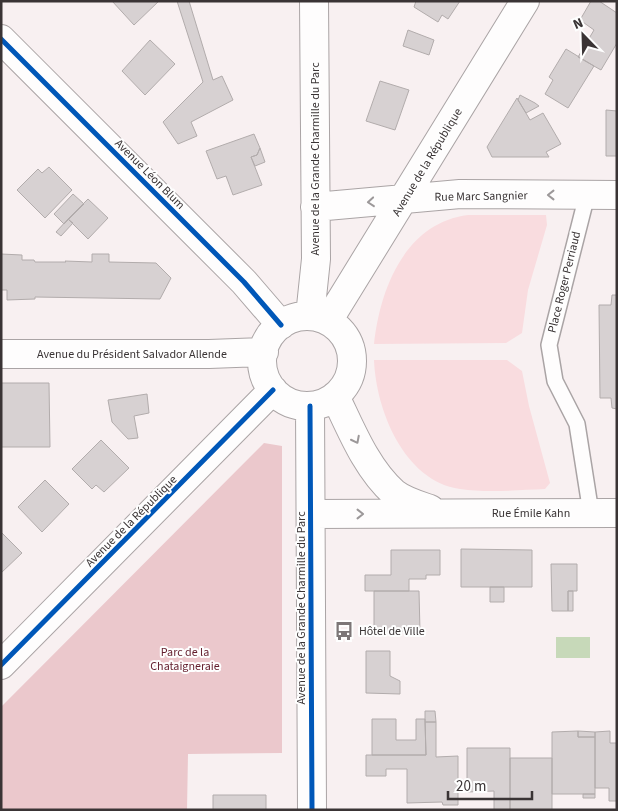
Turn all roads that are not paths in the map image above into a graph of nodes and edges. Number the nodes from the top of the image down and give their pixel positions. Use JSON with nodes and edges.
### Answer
{"nodes":[{"id":1,"x":314,"y":1,"type":"edge"},
{"id":2,"x":525,"y":1,"type":"edge"},
{"id":3,"x":1,"y":40,"type":"edge"},
{"id":4,"x":587,"y":195,"type":"junction"},
{"id":5,"x":617,"y":195,"type":"edge"},
{"id":6,"x":405,"y":199,"type":"junction"},
{"id":7,"x":315,"y":206,"type":"junction"},
{"id":8,"x":319,"y":319,"type":"junction"},
{"id":9,"x":281,"y":325,"type":"junction"},
{"id":10,"x":264,"y":352,"type":"junction"},
{"id":11,"x":1,"y":354,"type":"edge"},
{"id":12,"x":274,"y":390,"type":"junction"},
{"id":13,"x":322,"y":401,"type":"junction"},
{"id":14,"x":604,"y":513,"type":"edge"},
{"id":15,"x":311,"y":514,"type":"junction"},
{"id":16,"x":444,"y":514,"type":"junction"},
{"id":17,"x":1,"y":665,"type":"edge"},
{"id":18,"x":312,"y":810,"type":"edge"}],
"edges":[{"from":1,"to":7,"type":"street","name":"Avenue de la Grande Charmille du Parc"},
{"from":2,"to":6,"type":"street","name":"Avenue de la République"},
{"from":3,"to":9,"type":"street","name":"Avenue Léon Blum"},
{"from":4,"to":5,"type":"street","name":"Rue Marc Sangnier"},
{"from":4,"to":6,"type":"street","name":"Rue Marc Sangnier","one_way":true},
{"from":4,"to":14,"type":"lane","name":"Place Roger Perriaud"},
{"from":6,"to":7,"type":"street","name":"Rue Marc Sangnier","one_way":true},
{"from":6,"to":8,"type":"street","name":"Avenue de la République"},
{"from":7,"to":8,"type":"street","name":"Avenue de la Grande Charmille du Parc"},
{"from":8,"to":9,"type":"street"},
{"from":8,"to":13,"type":"street"},
{"from":9,"to":10,"type":"street"},
{"from":10,"to":11,"type":"street","name":"Avenue du Président Salvador Allende"},
{"from":10,"to":12,"type":"street"},
{"from":12,"to":13,"type":"street"},
{"from":12,"to":17,"type":"street","name":"Avenue de la République"},
{"from":13,"to":15,"type":"street","name":"Avenue de la Grande Charmille du Parc"},
{"from":13,"to":16,"type":"street","name":"Rue Émile Kahn","one_way":true},
{"from":14,"to":16,"type":"street","name":"Rue Émile Kahn"},
{"from":15,"to":16,"type":"street","name":"Rue Émile Kahn","one_way":true},
{"from":15,"to":18,"type":"street","name":"Avenue de la Grande Charmille du Parc"}]}
